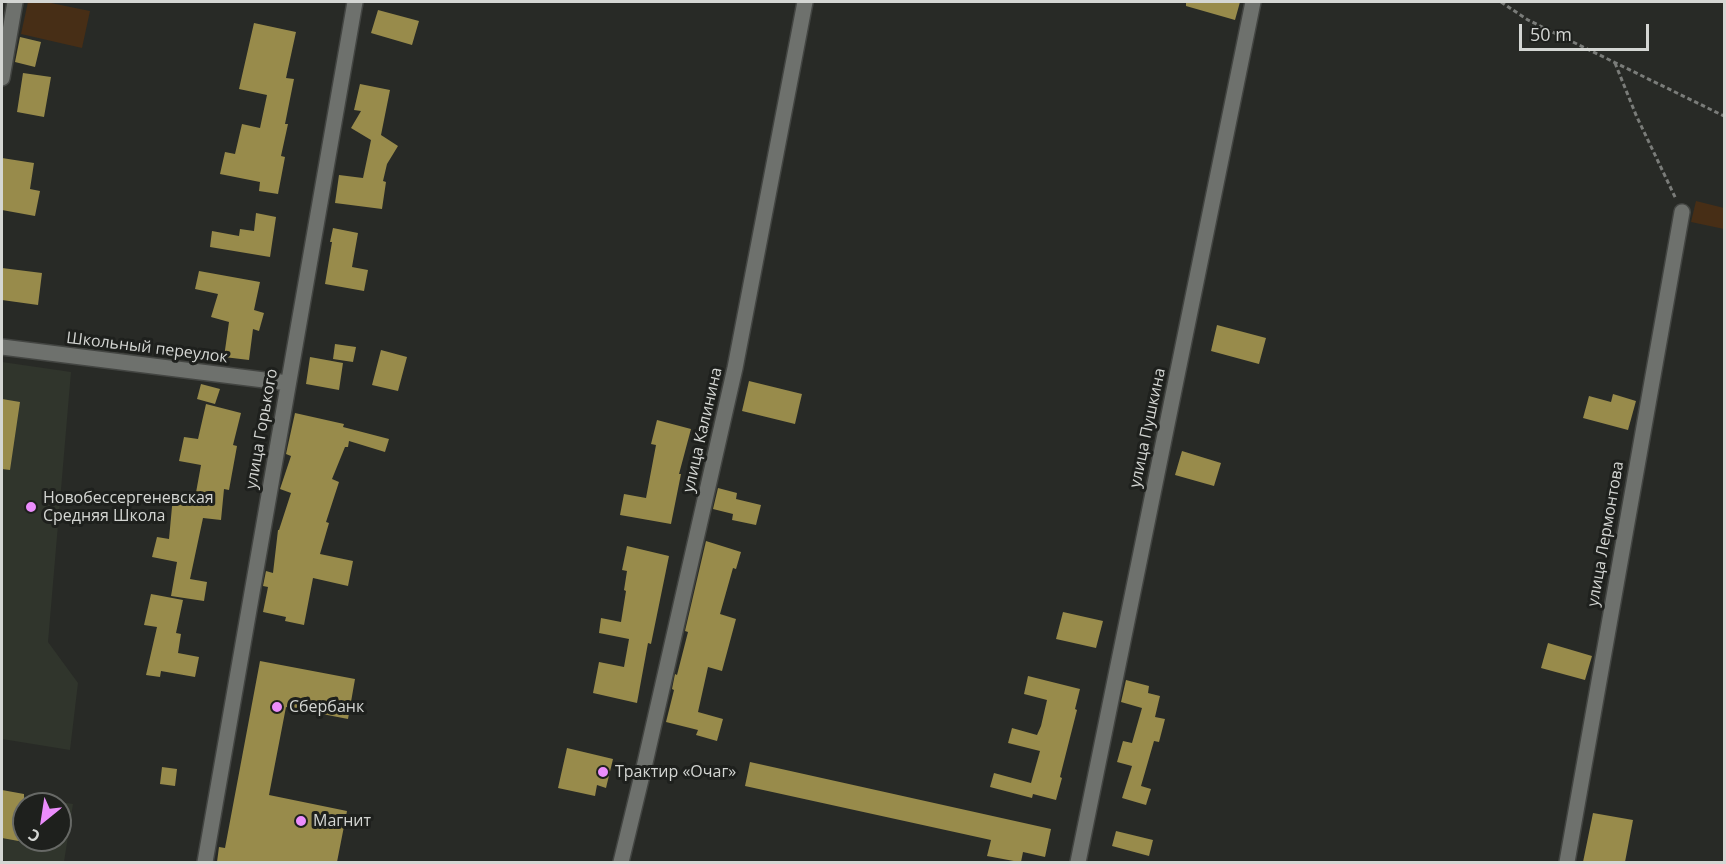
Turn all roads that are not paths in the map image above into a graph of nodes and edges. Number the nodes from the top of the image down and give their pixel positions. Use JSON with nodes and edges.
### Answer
{"nodes":[{"id":1,"x":15,"y":2,"type":"edge"},
{"id":2,"x":355,"y":2,"type":"edge"},
{"id":3,"x":805,"y":2,"type":"edge"},
{"id":4,"x":1253,"y":2,"type":"edge"},
{"id":5,"x":2,"y":78,"type":"edge"},
{"id":6,"x":1682,"y":212,"type":"road end"},
{"id":7,"x":2,"y":347,"type":"edge"},
{"id":8,"x":288,"y":383,"type":"junction"},
{"id":9,"x":205,"y":862,"type":"edge"},
{"id":10,"x":621,"y":862,"type":"edge"},
{"id":11,"x":1078,"y":862,"type":"edge"},
{"id":12,"x":1567,"y":862,"type":"edge"}],
"edges":[{"from":1,"to":5,"type":"street"},
{"from":2,"to":8,"type":"street","name":"улица Горького"},
{"from":3,"to":10,"type":"street","name":"улица Калинина"},
{"from":4,"to":11,"type":"street","name":"улица Пушкина"},
{"from":6,"to":12,"type":"street","name":"улица Лермонтова"},
{"from":7,"to":8,"type":"street","name":"Школьный переулок"},
{"from":8,"to":9,"type":"street","name":"улица Горького"}]}
